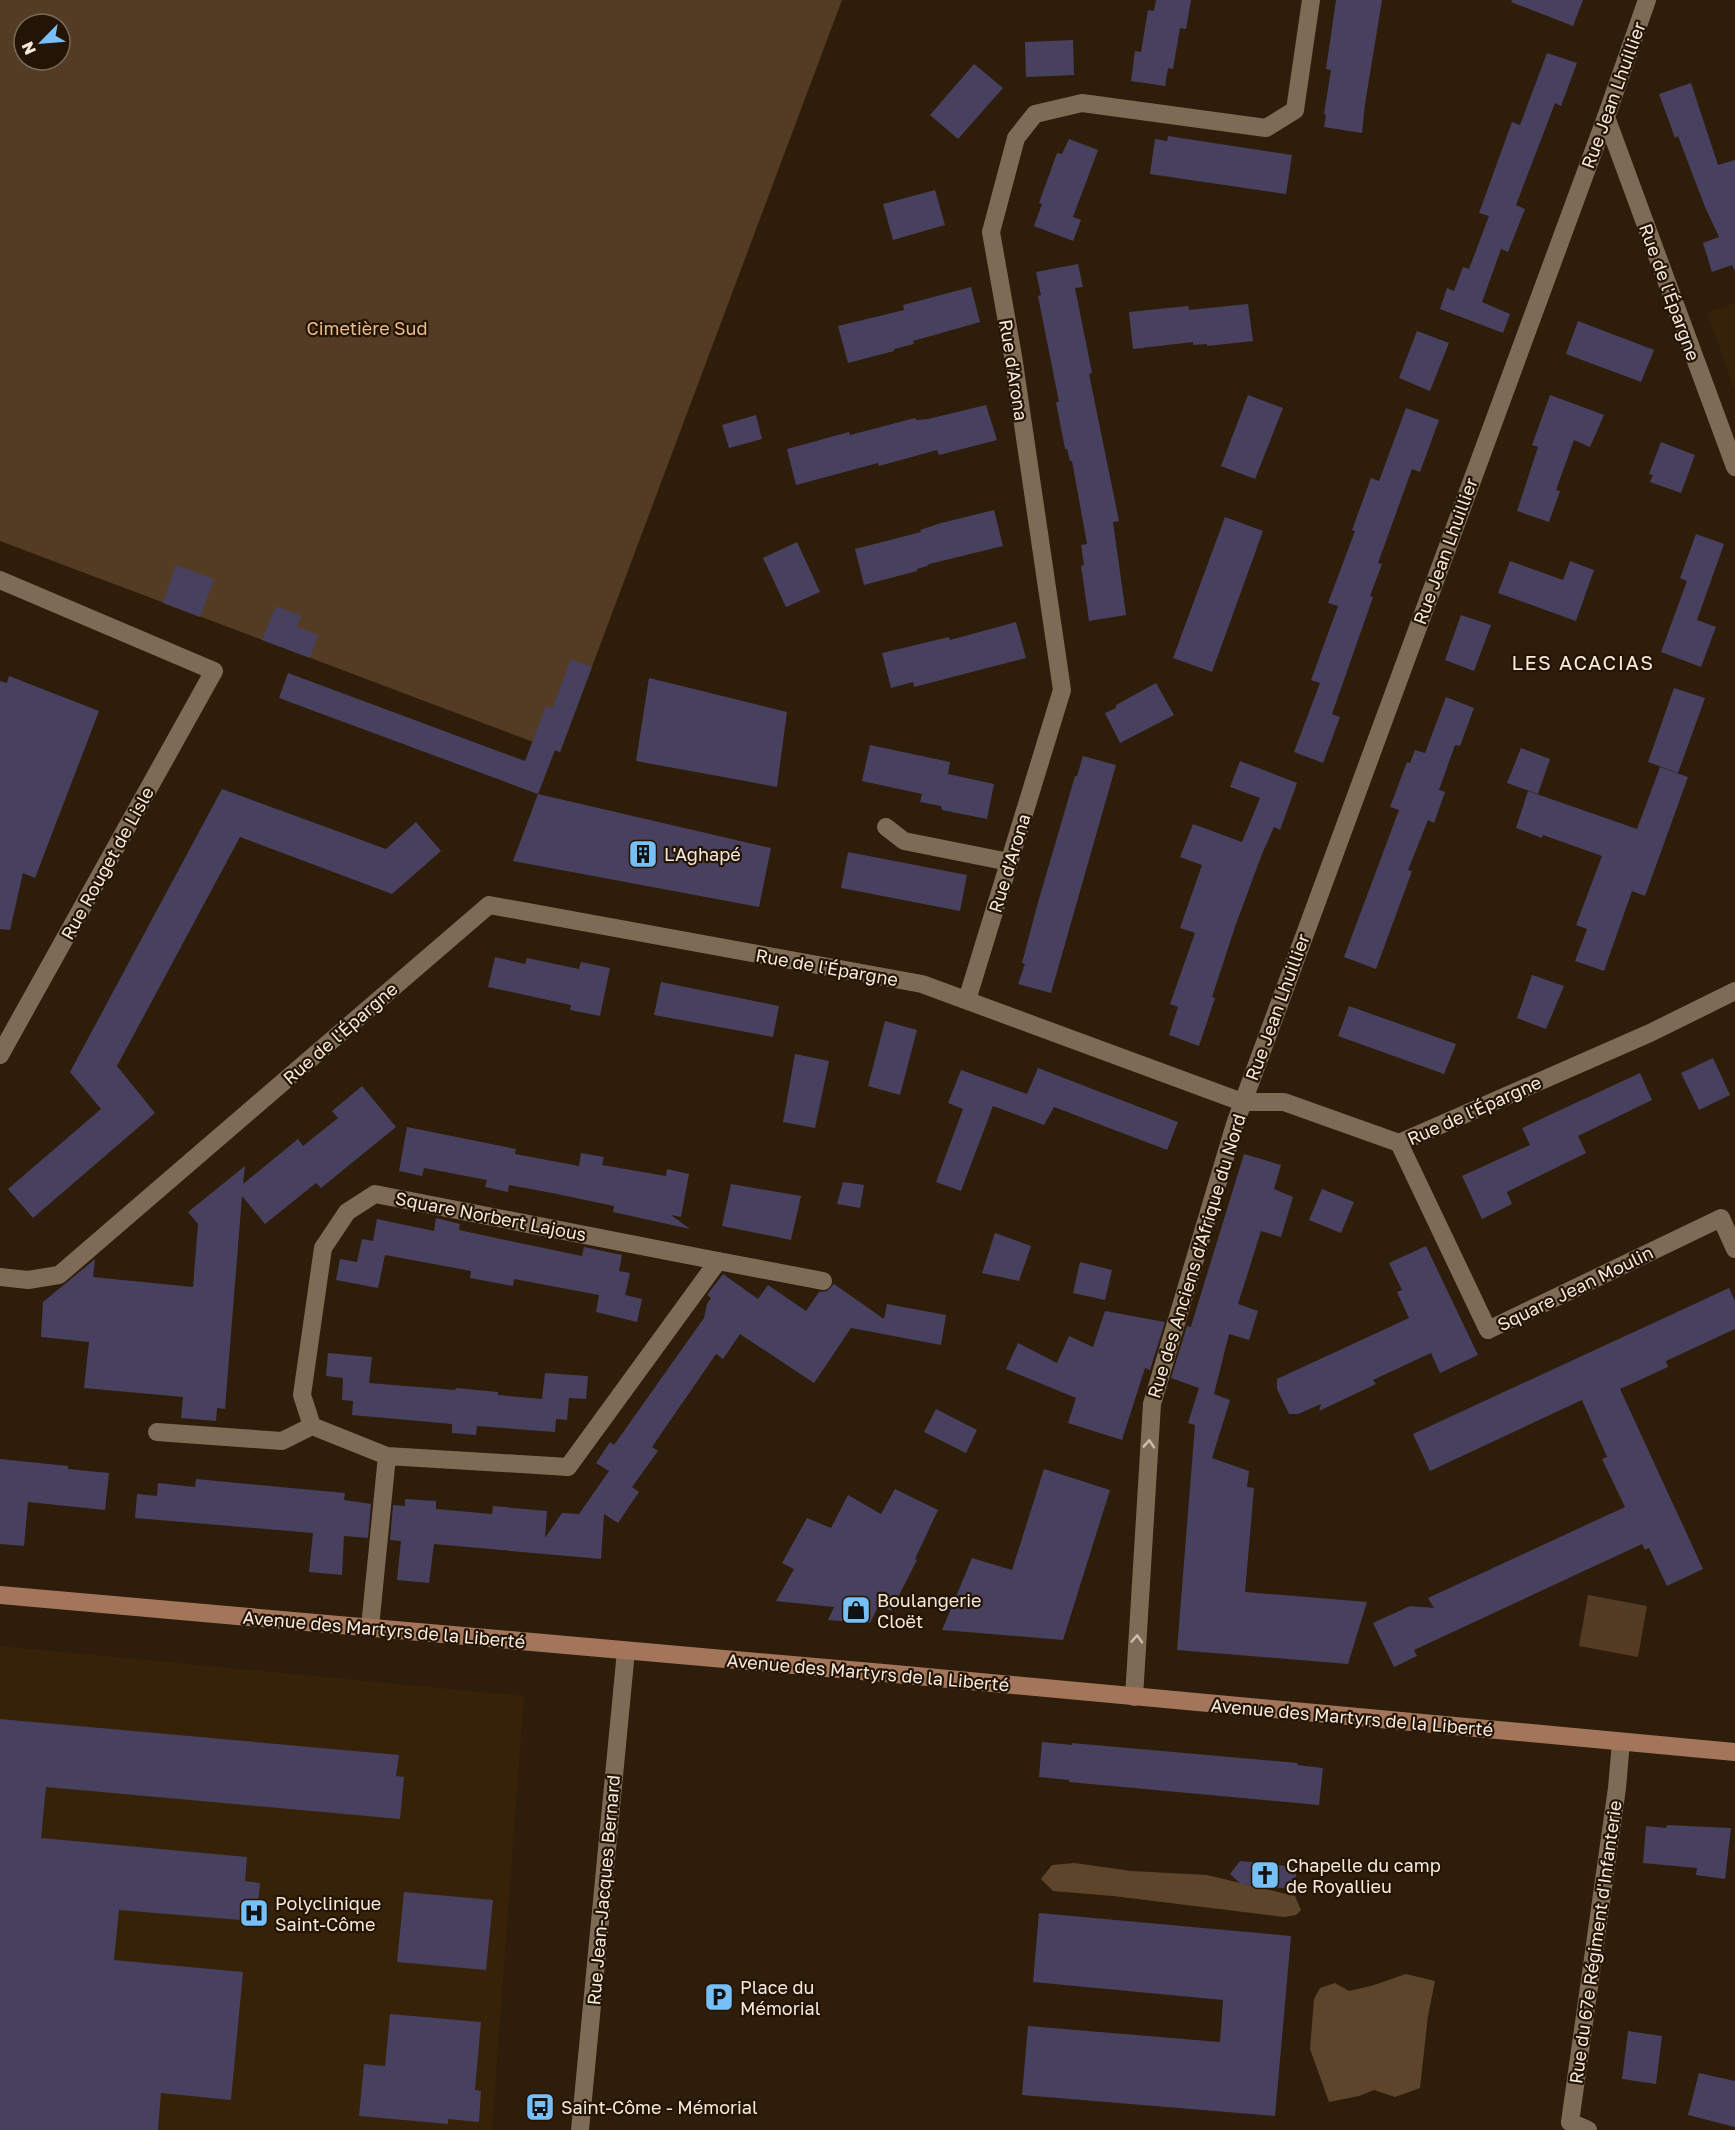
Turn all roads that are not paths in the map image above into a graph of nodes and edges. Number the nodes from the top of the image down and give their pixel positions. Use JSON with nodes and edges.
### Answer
{"nodes":[{"id":1,"x":1311,"y":0,"type":"edge"},
{"id":2,"x":1647,"y":0,"type":"edge"},
{"id":3,"x":1606,"y":117,"type":"junction"},
{"id":4,"x":1735,"y":466,"type":"edge"},
{"id":5,"x":0,"y":580,"type":"edge"},
{"id":6,"x":886,"y":827,"type":"dead end"},
{"id":7,"x":1009,"y":862,"type":"junction"},
{"id":8,"x":1735,"y":991,"type":"edge"},
{"id":9,"x":967,"y":1000,"type":"junction"},
{"id":10,"x":0,"y":1054,"type":"edge"},
{"id":11,"x":1242,"y":1102,"type":"junction"},
{"id":12,"x":1399,"y":1143,"type":"junction"},
{"id":13,"x":1735,"y":1249,"type":"edge"},
{"id":14,"x":718,"y":1261,"type":"junction"},
{"id":15,"x":0,"y":1277,"type":"edge"},
{"id":16,"x":823,"y":1281,"type":"dead end"},
{"id":17,"x":312,"y":1426,"type":"junction"},
{"id":18,"x":157,"y":1432,"type":"dead end"},
{"id":19,"x":387,"y":1456,"type":"junction"},
{"id":20,"x":0,"y":1595,"type":"edge"},
{"id":21,"x":370,"y":1627,"type":"junction"},
{"id":22,"x":626,"y":1651,"type":"junction"},
{"id":23,"x":1134,"y":1697,"type":"junction"},
{"id":24,"x":1621,"y":1743,"type":"junction"},
{"id":25,"x":1735,"y":1752,"type":"edge"},
{"id":26,"x":1569,"y":2126,"type":"edge"},
{"id":27,"x":580,"y":2130,"type":"edge"},
{"id":28,"x":1588,"y":2130,"type":"edge"}],
"edges":[{"from":1,"to":7,"type":"street","name":"Rue d'Arona"},
{"from":2,"to":3,"type":"street","name":"Rue Jean Lhuillier"},
{"from":3,"to":4,"type":"street","name":"Rue de l'Épargne"},
{"from":3,"to":11,"type":"street","name":"Rue Jean Lhuillier"},
{"from":5,"to":10,"type":"street","name":"Rue Rouget de Lisle"},
{"from":6,"to":7,"type":"street"},
{"from":7,"to":9,"type":"street","name":"Rue d'Arona"},
{"from":8,"to":12,"type":"street","name":"Rue de l'Épargne"},
{"from":9,"to":11,"type":"street","name":"Rue de l'Épargne"},
{"from":9,"to":15,"type":"street","name":"Rue de l'Épargne"},
{"from":11,"to":12,"type":"street","name":"Rue de l'Épargne"},
{"from":23,"to":11,"type":"street","name":"Rue des Anciens d'Afrique du Nord","one_way":true},
{"from":12,"to":13,"type":"street","name":"Square Jean Moulin"},
{"from":14,"to":16,"type":"street","name":"Square Norbert Lajous"},
{"from":14,"to":17,"type":"street","name":"Square Norbert Lajous"},
{"from":14,"to":19,"type":"street"},
{"from":17,"to":18,"type":"street"},
{"from":17,"to":19,"type":"street"},
{"from":19,"to":21,"type":"street"},
{"from":20,"to":21,"type":"street","name":"Avenue des Martyrs de la Liberté"},
{"from":21,"to":22,"type":"street","name":"Avenue des Martyrs de la Liberté"},
{"from":22,"to":23,"type":"street","name":"Avenue des Martyrs de la Liberté"},
{"from":22,"to":27,"type":"street","name":"Rue Jean-Jacques Bernard"},
{"from":23,"to":24,"type":"street","name":"Avenue des Martyrs de la Liberté"},
{"from":24,"to":25,"type":"street","name":"Avenue des Martyrs de la Liberté"},
{"from":24,"to":26,"type":"street","name":"Rue du 67e Régiment d'Infanterie"},
{"from":26,"to":28,"type":"street","name":"Rue du 67e Régiment d'Infanterie"}]}
